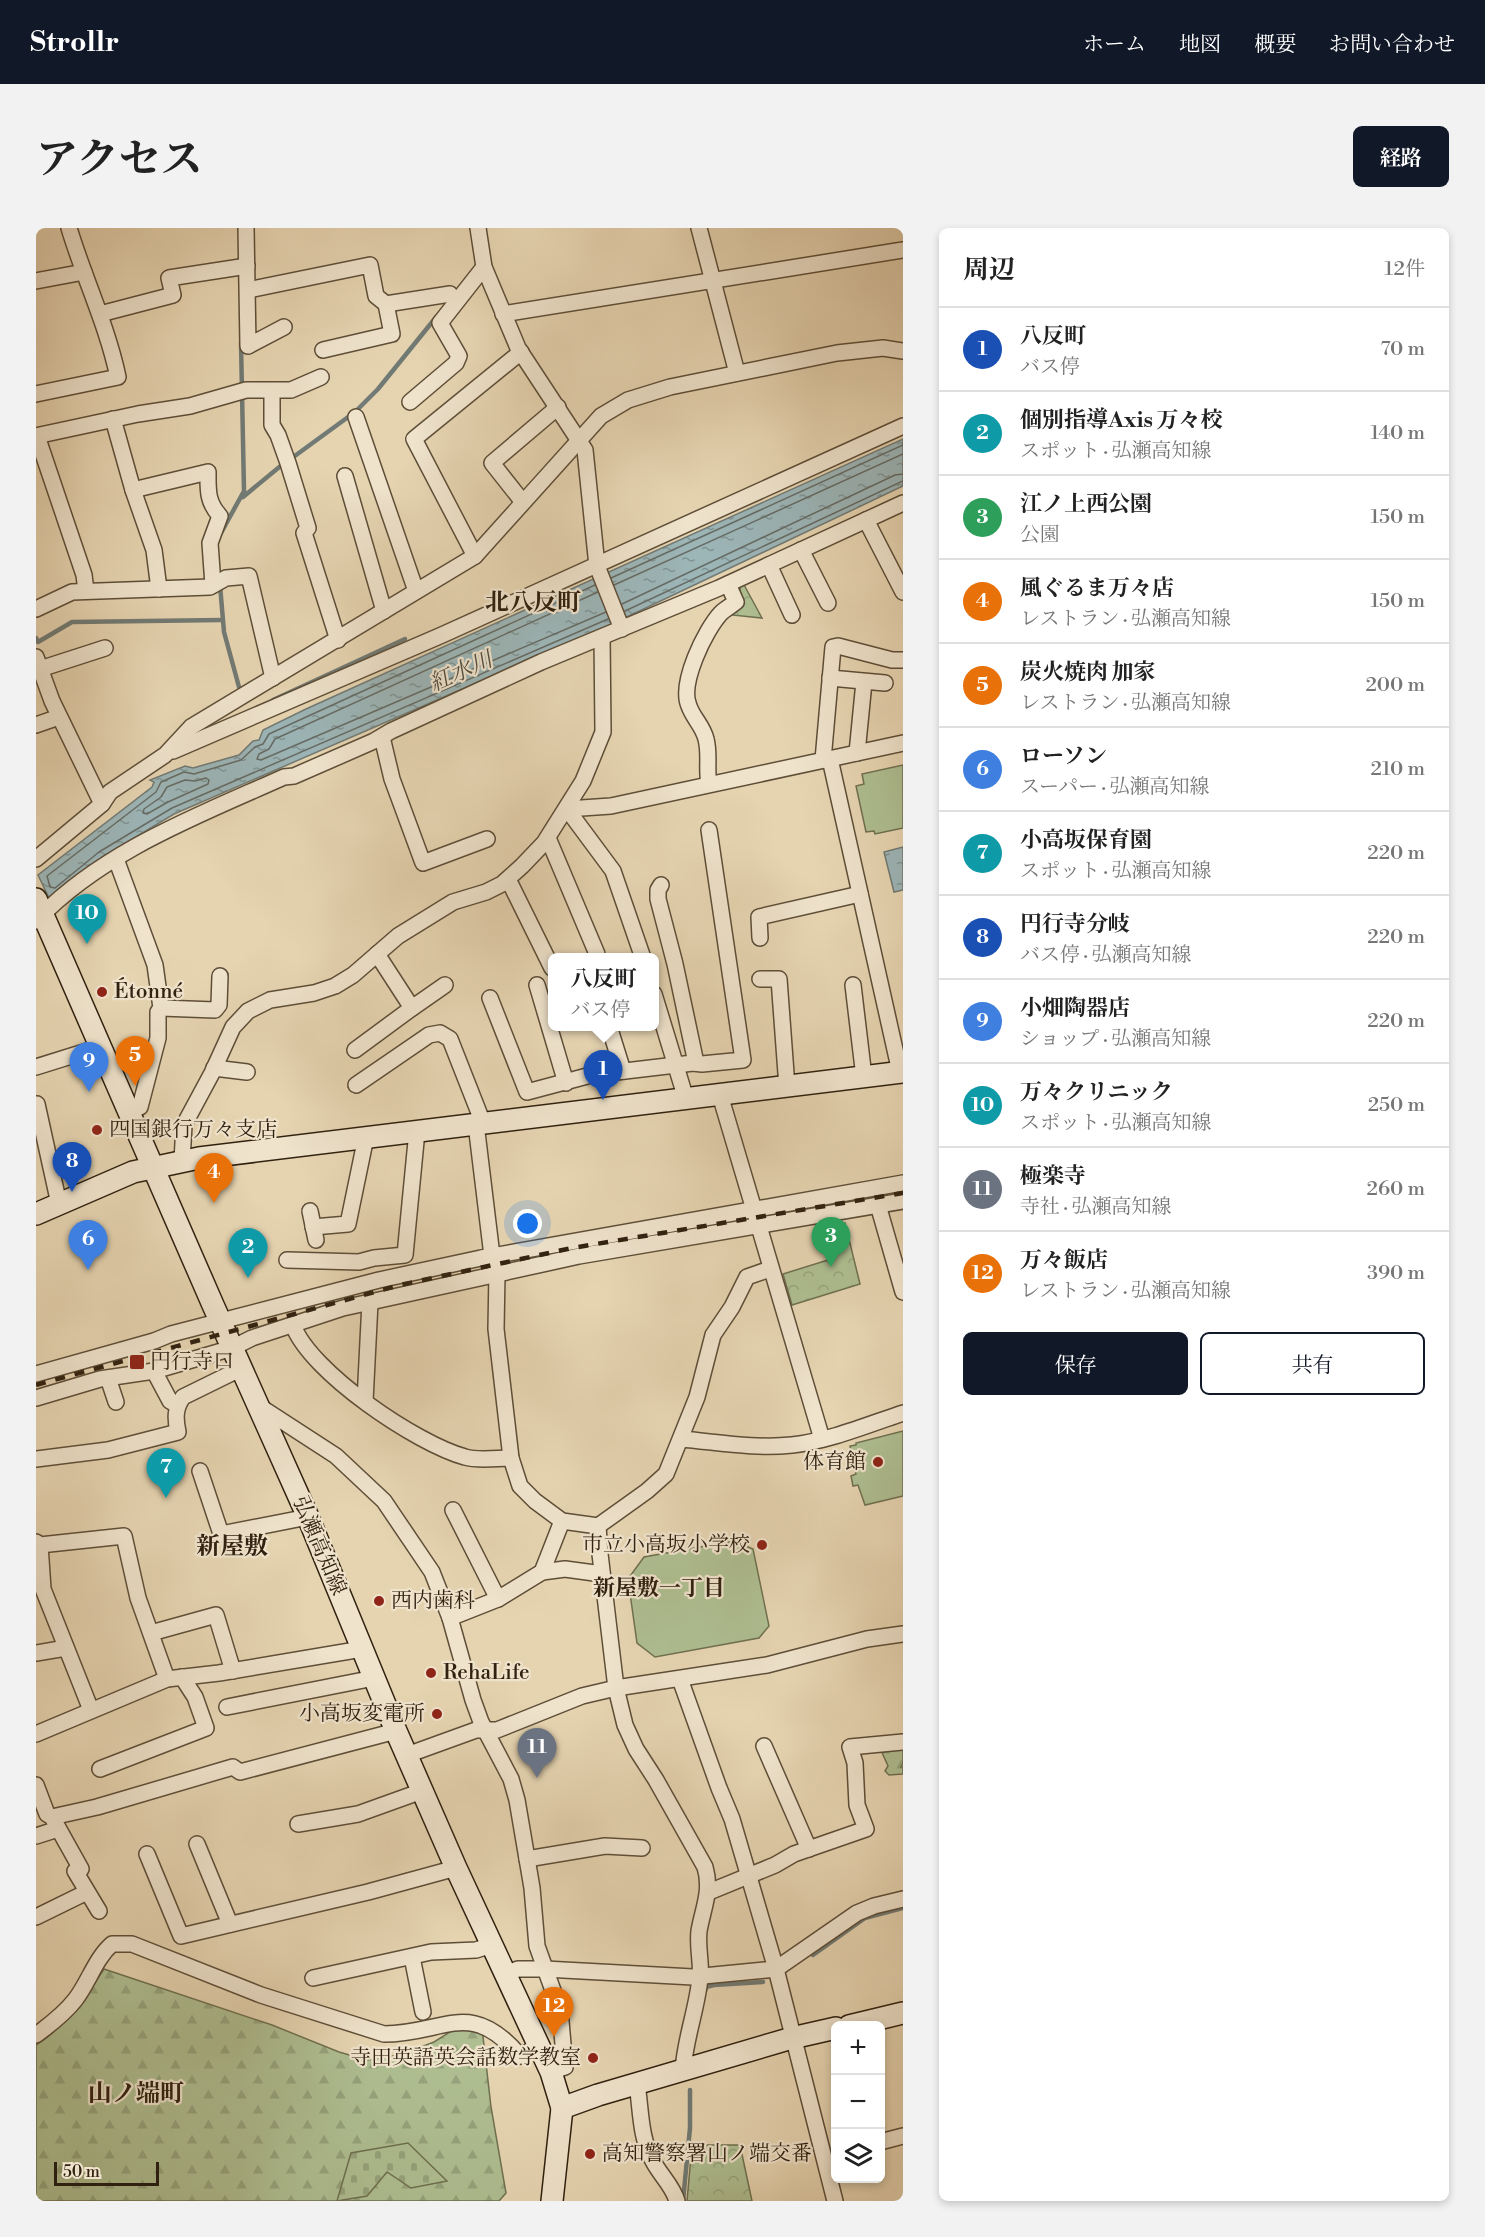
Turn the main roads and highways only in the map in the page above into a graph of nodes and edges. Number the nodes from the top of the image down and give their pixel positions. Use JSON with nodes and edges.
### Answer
{"nodes":[{"id":1,"x":39,"y":911,"type":"edge"},
{"id":2,"x":902,"y":1072,"type":"edge"},
{"id":3,"x":153,"y":1167,"type":"junction"},
{"id":4,"x":36,"y":1214,"type":"edge"},
{"id":5,"x":903,"y":2013,"type":"edge"},
{"id":6,"x":867,"y":2021,"type":"edge"},
{"id":7,"x":831,"y":2029,"type":"edge"},
{"id":8,"x":562,"y":2108,"type":"junction"},
{"id":9,"x":552,"y":2201,"type":"edge"}],
"edges":[{"from":1,"to":3,"type":"main road","name":"弘瀬高知線"},
{"from":2,"to":3,"type":"main road"},
{"from":3,"to":4,"type":"main road"},
{"from":3,"to":8,"type":"main road","name":"弘瀬高知線"},
{"from":5,"to":6,"type":"main road"},
{"from":7,"to":8,"type":"main road"},
{"from":8,"to":9,"type":"main road","name":"弘瀬高知線"}]}
